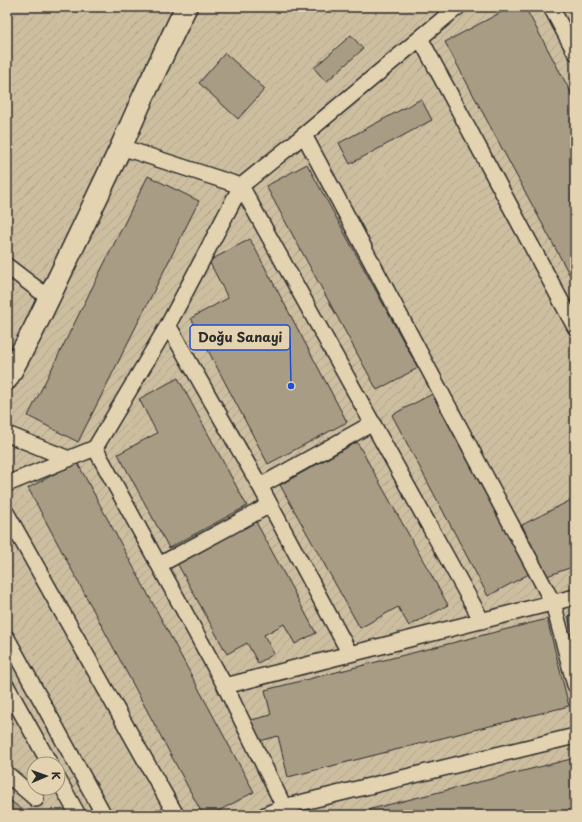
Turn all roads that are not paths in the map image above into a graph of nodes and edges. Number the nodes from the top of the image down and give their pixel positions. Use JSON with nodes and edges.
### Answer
{"nodes":[{"id":1,"x":186,"y":7,"type":"edge"},
{"id":2,"x":458,"y":7,"type":"edge"},
{"id":3,"x":551,"y":7,"type":"edge"},
{"id":4,"x":420,"y":38,"type":"junction"},
{"id":5,"x":575,"y":52,"type":"edge"},
{"id":6,"x":304,"y":136,"type":"junction"},
{"id":7,"x":121,"y":147,"type":"junction"},
{"id":8,"x":241,"y":186,"type":"junction"},
{"id":9,"x":7,"y":267,"type":"edge"},
{"id":10,"x":49,"y":298,"type":"junction"},
{"id":11,"x":168,"y":325,"type":"junction"},
{"id":12,"x":575,"y":327,"type":"edge"},
{"id":13,"x":7,"y":379,"type":"edge"},
{"id":14,"x":373,"y":423,"type":"junction"},
{"id":15,"x":7,"y":434,"type":"edge"},
{"id":16,"x":95,"y":448,"type":"junction"},
{"id":17,"x":69,"y":459,"type":"junction"},
{"id":18,"x":7,"y":484,"type":"edge"},
{"id":19,"x":260,"y":486,"type":"junction"},
{"id":20,"x":270,"y":505,"type":"junction"},
{"id":21,"x":7,"y":514,"type":"edge"},
{"id":22,"x":160,"y":565,"type":"junction"},
{"id":23,"x":575,"y":597,"type":"edge"},
{"id":24,"x":554,"y":603,"type":"junction"},
{"id":25,"x":482,"y":621,"type":"junction"},
{"id":26,"x":7,"y":638,"type":"edge"},
{"id":27,"x":350,"y":654,"type":"junction"},
{"id":28,"x":575,"y":685,"type":"edge"},
{"id":29,"x":225,"y":686,"type":"junction"},
{"id":30,"x":7,"y":687,"type":"edge"},
{"id":31,"x":575,"y":736,"type":"edge"},
{"id":32,"x":46,"y":756,"type":"edge"},
{"id":33,"x":7,"y":774,"type":"edge"},
{"id":34,"x":66,"y":793,"type":"edge"},
{"id":35,"x":36,"y":799,"type":"dead end"},
{"id":36,"x":285,"y":811,"type":"edge"},
{"id":37,"x":78,"y":815,"type":"edge"},
{"id":38,"x":104,"y":815,"type":"edge"},
{"id":39,"x":176,"y":815,"type":"edge"},
{"id":40,"x":265,"y":815,"type":"edge"}],
"edges":[{"from":1,"to":7,"type":"street"},
{"from":2,"to":4,"type":"street"},
{"from":3,"to":5,"type":"street"},
{"from":4,"to":6,"type":"street"},
{"from":4,"to":12,"type":"street"},
{"from":6,"to":8,"type":"street"},
{"from":6,"to":24,"type":"street"},
{"from":7,"to":8,"type":"street"},
{"from":7,"to":10,"type":"street"},
{"from":8,"to":11,"type":"street"},
{"from":8,"to":14,"type":"street"},
{"from":9,"to":10,"type":"street"},
{"from":10,"to":13,"type":"street"},
{"from":11,"to":16,"type":"street"},
{"from":11,"to":19,"type":"street"},
{"from":14,"to":19,"type":"street"},
{"from":14,"to":25,"type":"street"},
{"from":15,"to":17,"type":"street"},
{"from":16,"to":17,"type":"street"},
{"from":16,"to":22,"type":"street"},
{"from":17,"to":18,"type":"street"},
{"from":19,"to":20,"type":"street"},
{"from":20,"to":22,"type":"street"},
{"from":20,"to":27,"type":"street"},
{"from":21,"to":39,"type":"street"},
{"from":22,"to":29,"type":"street"},
{"from":23,"to":24,"type":"street"},
{"from":24,"to":25,"type":"street"},
{"from":24,"to":28,"type":"street"},
{"from":25,"to":27,"type":"street"},
{"from":26,"to":38,"type":"street"},
{"from":27,"to":29,"type":"street"},
{"from":29,"to":36,"type":"street"},
{"from":30,"to":32,"type":"street"},
{"from":31,"to":36,"type":"street"},
{"from":33,"to":35,"type":"street"},
{"from":34,"to":37,"type":"street"},
{"from":36,"to":40,"type":"street"}]}
